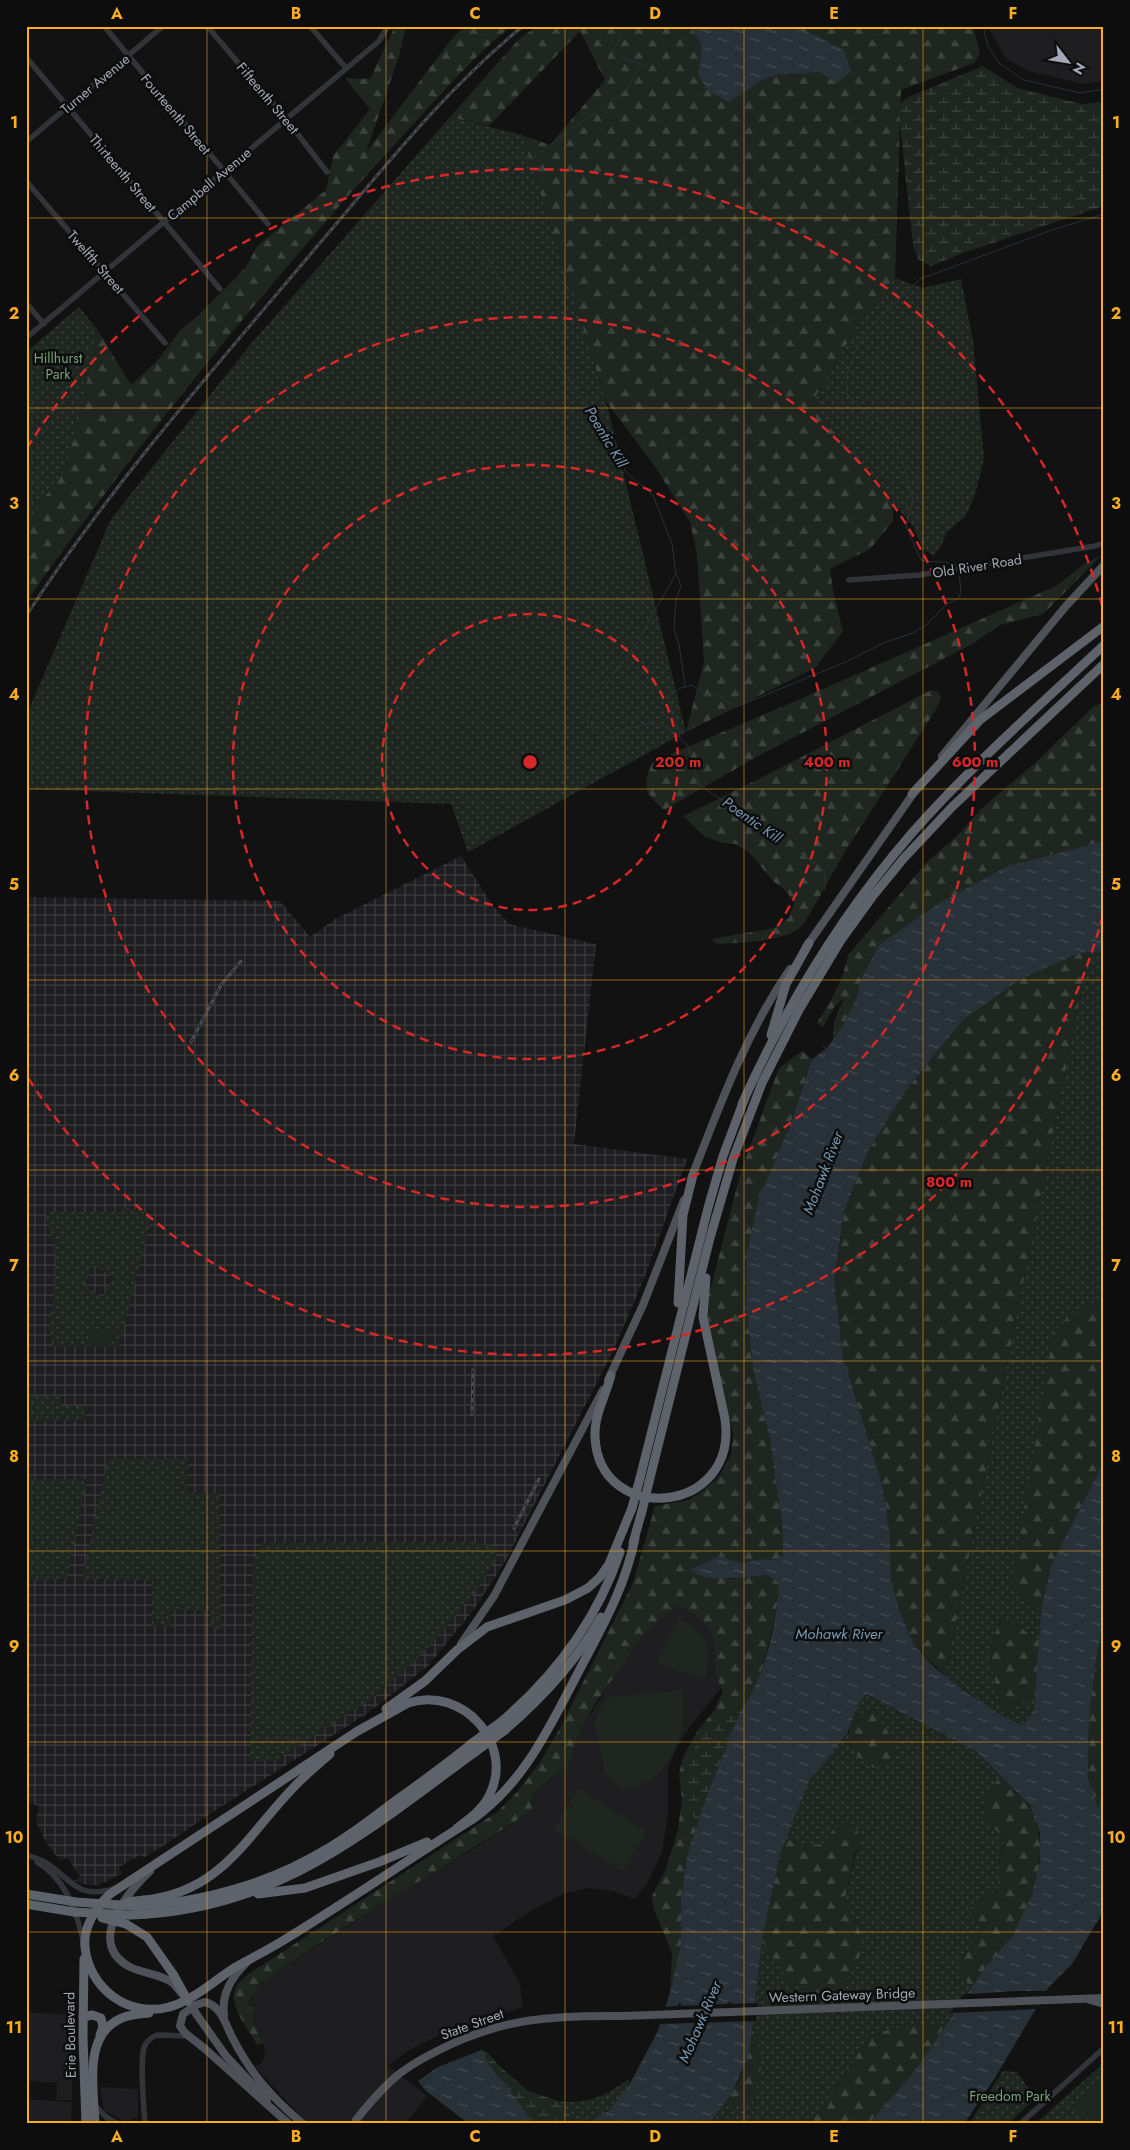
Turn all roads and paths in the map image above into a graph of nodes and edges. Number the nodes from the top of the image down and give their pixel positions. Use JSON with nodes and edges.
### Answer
{"nodes":[{"id":1,"x":104,"y":26,"type":"edge"},
{"id":2,"x":163,"y":26,"type":"edge"},
{"id":3,"x":207,"y":26,"type":"edge"},
{"id":4,"x":310,"y":26,"type":"edge"},
{"id":5,"x":388,"y":26,"type":"edge"},
{"id":6,"x":128,"y":56,"type":"junction"},
{"id":7,"x":26,"y":57,"type":"edge"},
{"id":8,"x":346,"y":68,"type":"junction"},
{"id":9,"x":68,"y":106,"type":"junction"},
{"id":10,"x":286,"y":119,"type":"junction"},
{"id":11,"x":26,"y":142,"type":"edge"},
{"id":12,"x":225,"y":172,"type":"junction"},
{"id":13,"x":327,"y":172,"type":"dead end"},
{"id":14,"x":26,"y":181,"type":"edge"},
{"id":15,"x":164,"y":222,"type":"junction"},
{"id":16,"x":268,"y":224,"type":"dead end"},
{"id":17,"x":105,"y":271,"type":"junction"},
{"id":18,"x":220,"y":288,"type":"dead end"},
{"id":19,"x":26,"y":303,"type":"edge"},
{"id":20,"x":44,"y":324,"type":"junction"},
{"id":21,"x":26,"y":338,"type":"edge"},
{"id":22,"x":165,"y":343,"type":"dead end"},
{"id":23,"x":1104,"y":543,"type":"edge"},
{"id":24,"x":1104,"y":565,"type":"edge"},
{"id":25,"x":849,"y":580,"type":"dead end"},
{"id":26,"x":1104,"y":626,"type":"edge"},
{"id":27,"x":1104,"y":645,"type":"edge"},
{"id":28,"x":1104,"y":664,"type":"edge"},
{"id":29,"x":1104,"y":673,"type":"edge"},
{"id":30,"x":1036,"y":728,"type":"junction"},
{"id":31,"x":912,"y":794,"type":"junction"},
{"id":32,"x":809,"y":943,"type":"junction"},
{"id":33,"x":742,"y":1104,"type":"junction"},
{"id":34,"x":693,"y":1175,"type":"junction"},
{"id":35,"x":717,"y":1211,"type":"junction"},
{"id":36,"x":611,"y":1375,"type":"junction"},
{"id":37,"x":665,"y":1379,"type":"junction"},
{"id":38,"x":632,"y":1508,"type":"junction"},
{"id":39,"x":635,"y":1538,"type":"junction"},
{"id":40,"x":457,"y":1650,"type":"junction"},
{"id":41,"x":503,"y":1726,"type":"junction"},
{"id":42,"x":353,"y":1734,"type":"junction"},
{"id":43,"x":457,"y":1828,"type":"junction"},
{"id":44,"x":448,"y":1834,"type":"junction"},
{"id":45,"x":26,"y":1856,"type":"edge"},
{"id":46,"x":161,"y":1861,"type":"junction"},
{"id":47,"x":308,"y":1863,"type":"junction"},
{"id":48,"x":132,"y":1880,"type":"junction"},
{"id":49,"x":26,"y":1894,"type":"edge"},
{"id":50,"x":241,"y":1896,"type":"junction"},
{"id":51,"x":26,"y":1904,"type":"edge"},
{"id":52,"x":90,"y":1904,"type":"junction"},
{"id":53,"x":74,"y":1912,"type":"junction"},
{"id":54,"x":85,"y":1946,"type":"junction"},
{"id":55,"x":251,"y":1959,"type":"junction"},
{"id":56,"x":173,"y":1979,"type":"junction"},
{"id":57,"x":1086,"y":1998,"type":"junction"},
{"id":58,"x":1104,"y":1998,"type":"edge"},
{"id":59,"x":188,"y":2001,"type":"joint"},
{"id":60,"x":1104,"y":2004,"type":"edge"},
{"id":61,"x":169,"y":2008,"type":"junction"},
{"id":62,"x":623,"y":2016,"type":"joint"},
{"id":63,"x":83,"y":2017,"type":"junction"},
{"id":64,"x":227,"y":2027,"type":"junction"},
{"id":65,"x":188,"y":2036,"type":"junction"},
{"id":66,"x":98,"y":2044,"type":"junction"},
{"id":67,"x":1104,"y":2048,"type":"edge"},
{"id":68,"x":94,"y":2104,"type":"junction"},
{"id":69,"x":286,"y":2121,"type":"edge"},
{"id":70,"x":354,"y":2122,"type":"edge"},
{"id":71,"x":86,"y":2124,"type":"edge"},
{"id":72,"x":95,"y":2124,"type":"edge"},
{"id":73,"x":110,"y":2124,"type":"edge"},
{"id":74,"x":118,"y":2124,"type":"edge"},
{"id":75,"x":145,"y":2124,"type":"edge"},
{"id":76,"x":303,"y":2124,"type":"edge"},
{"id":77,"x":1020,"y":2124,"type":"edge"}],
"edges":[{"from":1,"to":6,"type":"street","name":"Fourteenth Street"},
{"from":2,"to":6,"type":"street","name":"Turner Avenue"},
{"from":3,"to":10,"type":"street","name":"Fifteenth Street"},
{"from":4,"to":8,"type":"street"},
{"from":5,"to":8,"type":"street","name":"Campbell Avenue"},
{"from":6,"to":9,"type":"street","name":"Turner Avenue"},
{"from":6,"to":12,"type":"street","name":"Fourteenth Street"},
{"from":7,"to":9,"type":"street","name":"Thirteenth Street"},
{"from":8,"to":10,"type":"street","name":"Campbell Avenue"},
{"from":9,"to":11,"type":"street","name":"Turner Avenue"},
{"from":9,"to":15,"type":"street","name":"Thirteenth Street"},
{"from":10,"to":12,"type":"street","name":"Campbell Avenue"},
{"from":10,"to":13,"type":"street","name":"Fifteenth Street"},
{"from":12,"to":15,"type":"street","name":"Campbell Avenue"},
{"from":12,"to":16,"type":"street","name":"Fourteenth Street"},
{"from":14,"to":17,"type":"street","name":"Twelfth Street"},
{"from":15,"to":17,"type":"street","name":"Campbell Avenue"},
{"from":15,"to":18,"type":"street","name":"Thirteenth Street"},
{"from":17,"to":20,"type":"street","name":"Campbell Avenue"},
{"from":17,"to":22,"type":"street","name":"Twelfth Street"},
{"from":19,"to":20,"type":"street"},
{"from":20,"to":21,"type":"street","name":"Campbell Avenue"},
{"from":23,"to":25,"type":"street","name":"Old River Road"},
{"from":24,"to":31,"type":"main road"},
{"from":26,"to":31,"type":"highway"},
{"from":27,"to":33,"type":"highway"},
{"from":28,"to":30,"type":"highway"},
{"from":29,"to":30,"type":"highway"},
{"from":30,"to":35,"type":"highway"},
{"from":31,"to":32,"type":"main road"},
{"from":32,"to":33,"type":"highway"},
{"from":32,"to":34,"type":"main road"},
{"from":33,"to":37,"type":"highway"},
{"from":34,"to":36,"type":"main road"},
{"from":34,"to":37,"type":"highway"},
{"from":35,"to":36,"type":"highway"},
{"from":35,"to":39,"type":"highway","bridge":true},
{"from":36,"to":40,"type":"main road"},
{"from":37,"to":38,"type":"highway","bridge":true},
{"from":38,"to":40,"type":"highway"},
{"from":38,"to":41,"type":"highway"},
{"from":39,"to":41,"type":"highway"},
{"from":39,"to":43,"type":"highway"},
{"from":40,"to":42,"type":"highway"},
{"from":41,"to":47,"type":"highway","bridge":true},
{"from":42,"to":43,"type":"highway"},
{"from":42,"to":46,"type":"highway","name":"Erie Boulevard"},
{"from":42,"to":52,"type":"highway","bridge":true},
{"from":43,"to":44,"type":"highway"},
{"from":44,"to":50,"type":"highway"},
{"from":44,"to":55,"type":"highway"},
{"from":45,"to":48,"type":"street"},
{"from":45,"to":54,"type":"street"},
{"from":46,"to":48,"type":"highway","name":"Erie Boulevard"},
{"from":46,"to":56,"type":"main road"},
{"from":47,"to":50,"type":"highway"},
{"from":47,"to":52,"type":"highway","bridge":true},
{"from":48,"to":54,"type":"highway","name":"Erie Boulevard"},
{"from":49,"to":52,"type":"highway","bridge":true},
{"from":50,"to":53,"type":"highway","bridge":true},
{"from":51,"to":53,"type":"highway"},
{"from":53,"to":56,"type":"highway","bridge":true},
{"from":54,"to":61,"type":"highway"},
{"from":54,"to":63,"type":"highway","name":"Erie Boulevard"},
{"from":55,"to":61,"type":"highway"},
{"from":55,"to":64,"type":"main road"},
{"from":56,"to":59,"type":"highway","bridge":true},
{"from":57,"to":58,"type":"main road","name":"Western Gateway Bridge"},
{"from":57,"to":60,"type":"main road"},
{"from":57,"to":62,"type":"main road","name":"Western Gateway Bridge"},
{"from":59,"to":69,"type":"main road","bridge":true},
{"from":61,"to":66,"type":"highway","name":"Erie Boulevard"},
{"from":62,"to":70,"type":"main road","name":"State Street"},
{"from":63,"to":66,"type":"highway"},
{"from":63,"to":71,"type":"highway","name":"Erie Boulevard"},
{"from":64,"to":65,"type":"main road"},
{"from":64,"to":76,"type":"main road"},
{"from":65,"to":69,"type":"main road"},
{"from":65,"to":75,"type":"street"},
{"from":66,"to":68,"type":"highway","name":"Erie Boulevard"},
{"from":67,"to":77,"type":"street"},
{"from":68,"to":72,"type":"highway","name":"Erie Boulevard"},
{"from":68,"to":74,"type":"street"},
{"from":73,"to":74,"type":"street"}]}
